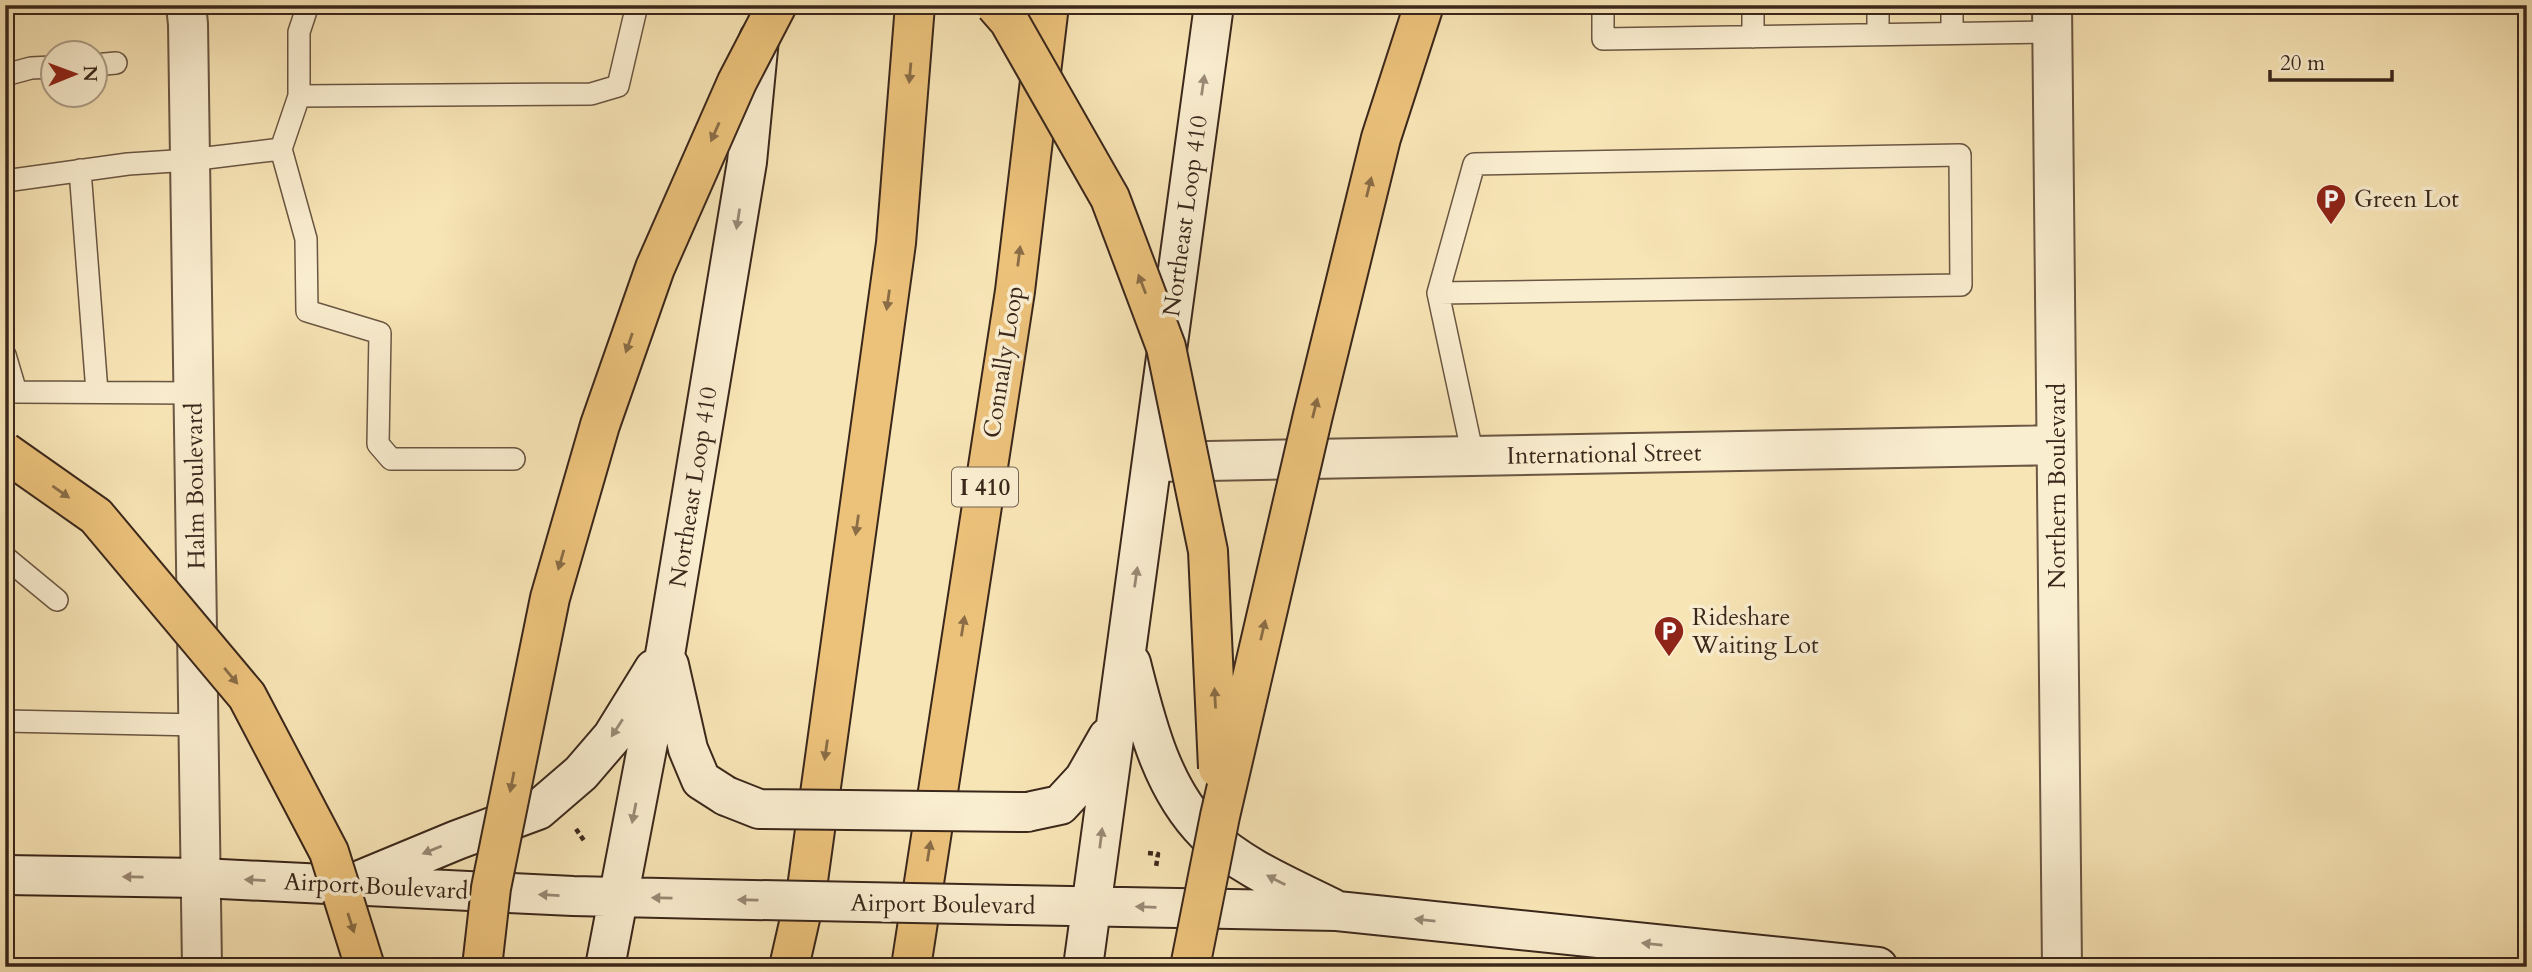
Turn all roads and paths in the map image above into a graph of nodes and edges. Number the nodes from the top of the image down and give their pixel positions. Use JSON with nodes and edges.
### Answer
{"nodes":[{"id":1,"x":186,"y":5,"type":"edge"},
{"id":2,"x":307,"y":5,"type":"edge"},
{"id":3,"x":637,"y":5,"type":"edge"},
{"id":4,"x":762,"y":5,"type":"edge"},
{"id":5,"x":777,"y":5,"type":"edge"},
{"id":6,"x":915,"y":5,"type":"edge"},
{"id":7,"x":995,"y":5,"type":"edge"},
{"id":8,"x":1049,"y":5,"type":"edge"},
{"id":9,"x":1214,"y":5,"type":"edge"},
{"id":10,"x":1424,"y":5,"type":"edge"},
{"id":11,"x":1603,"y":5,"type":"edge"},
{"id":12,"x":1753,"y":5,"type":"edge"},
{"id":13,"x":1878,"y":5,"type":"edge"},
{"id":14,"x":1952,"y":5,"type":"edge"},
{"id":15,"x":2052,"y":19,"type":"edge"},
{"id":16,"x":1952,"y":33,"type":"junction"},
{"id":17,"x":1878,"y":34,"type":"junction"},
{"id":18,"x":1753,"y":37,"type":"junction"},
{"id":19,"x":38,"y":68,"type":"edge"},
{"id":20,"x":5,"y":75,"type":"edge"},
{"id":21,"x":299,"y":96,"type":"junction"},
{"id":22,"x":281,"y":149,"type":"junction"},
{"id":23,"x":190,"y":160,"type":"junction"},
{"id":24,"x":80,"y":170,"type":"junction"},
{"id":25,"x":5,"y":181,"type":"edge"},
{"id":26,"x":1438,"y":293,"type":"junction"},
{"id":27,"x":5,"y":355,"type":"edge"},
{"id":28,"x":97,"y":392,"type":"junction"},
{"id":29,"x":194,"y":393,"type":"junction"},
{"id":30,"x":2056,"y":445,"type":"junction"},
{"id":31,"x":5,"y":453,"type":"edge"},
{"id":32,"x":1473,"y":456,"type":"junction"},
{"id":33,"x":514,"y":459,"type":"dead end"},
{"id":34,"x":1152,"y":462,"type":"junction"},
{"id":35,"x":5,"y":557,"type":"edge"},
{"id":36,"x":57,"y":600,"type":"dead end"},
{"id":37,"x":1126,"y":645,"type":"junction"},
{"id":38,"x":666,"y":649,"type":"junction"},
{"id":39,"x":5,"y":721,"type":"edge"},
{"id":40,"x":199,"y":725,"type":"junction"},
{"id":41,"x":1115,"y":725,"type":"junction"},
{"id":42,"x":1220,"y":816,"type":"junction"},
{"id":43,"x":1148,"y":853,"type":"dead end"},
{"id":44,"x":1156,"y":867,"type":"dead end"},
{"id":45,"x":5,"y":875,"type":"edge"},
{"id":46,"x":201,"y":878,"type":"junction"},
{"id":47,"x":348,"y":885,"type":"junction"},
{"id":48,"x":617,"y":897,"type":"junction"},
{"id":49,"x":804,"y":901,"type":"junction"},
{"id":50,"x":1092,"y":906,"type":"junction"},
{"id":51,"x":1336,"y":911,"type":"junction"},
{"id":52,"x":202,"y":967,"type":"edge"},
{"id":53,"x":365,"y":967,"type":"edge"},
{"id":54,"x":482,"y":967,"type":"edge"},
{"id":55,"x":605,"y":967,"type":"edge"},
{"id":56,"x":789,"y":967,"type":"edge"},
{"id":57,"x":911,"y":967,"type":"edge"},
{"id":58,"x":1083,"y":967,"type":"edge"},
{"id":59,"x":1190,"y":967,"type":"edge"},
{"id":60,"x":1878,"y":967,"type":"edge"},
{"id":61,"x":2062,"y":967,"type":"edge"}],
"edges":[{"from":1,"to":23,"type":"main road","name":"Halm Boulevard"},
{"from":2,"to":21,"type":"lane"},
{"from":3,"to":21,"type":"lane"},
{"from":4,"to":38,"type":"main road","name":"Northeast Loop 410","one_way":true},
{"from":5,"to":54,"type":"highway","one_way":true,"bridge":true},
{"from":6,"to":49,"type":"highway","one_way":true},
{"from":42,"to":7,"type":"highway","one_way":true,"bridge":true},
{"from":57,"to":8,"type":"highway","name":"Connally Loop","number":"I 410","one_way":true},
{"from":34,"to":9,"type":"main road","name":"Northeast Loop 410","one_way":true},
{"from":42,"to":10,"type":"highway","one_way":true,"bridge":true},
{"from":11,"to":18,"type":"lane"},
{"from":12,"to":18,"type":"lane"},
{"from":13,"to":17,"type":"lane"},
{"from":14,"to":16,"type":"lane"},
{"from":15,"to":16,"type":"lane"},
{"from":15,"to":30,"type":"main road","name":"Northern Boulevard"},
{"from":16,"to":17,"type":"lane"},
{"from":17,"to":18,"type":"lane"},
{"from":19,"to":20,"type":"lane"},
{"from":21,"to":22,"type":"lane"},
{"from":22,"to":23,"type":"lane"},
{"from":22,"to":33,"type":"lane"},
{"from":23,"to":24,"type":"lane"},
{"from":23,"to":29,"type":"main road","name":"Halm Boulevard"},
{"from":24,"to":25,"type":"lane"},
{"from":24,"to":28,"type":"lane"},
{"from":26,"to":26,"type":"lane"},
{"from":26,"to":32,"type":"lane"},
{"from":27,"to":28,"type":"lane"},
{"from":28,"to":29,"type":"lane"},
{"from":29,"to":40,"type":"main road","name":"Halm Boulevard"},
{"from":30,"to":32,"type":"main road","name":"International Street"},
{"from":30,"to":61,"type":"main road","name":"Northern Boulevard"},
{"from":31,"to":53,"type":"highway","one_way":true,"bridge":true},
{"from":32,"to":34,"type":"main road","name":"International Street"},
{"from":37,"to":34,"type":"main road","name":"Northeast Loop 410","one_way":true},
{"from":35,"to":36,"type":"lane"},
{"from":37,"to":41,"type":"main road","name":"Northeast Loop 410"},
{"from":51,"to":37,"type":"main road","one_way":true},
{"from":38,"to":41,"type":"main road","bridge":true},
{"from":38,"to":47,"type":"main road","one_way":true},
{"from":38,"to":48,"type":"main road","name":"Northeast Loop 410","one_way":true},
{"from":39,"to":40,"type":"lane"},
{"from":40,"to":46,"type":"main road","name":"Halm Boulevard"},
{"from":50,"to":41,"type":"main road","name":"Northeast Loop 410","one_way":true},
{"from":42,"to":59,"type":"highway","bridge":true},
{"from":43,"to":44,"type":"path"},
{"from":46,"to":45,"type":"main road","name":"Airport Boulevard","one_way":true},
{"from":47,"to":46,"type":"main road","name":"Airport Boulevard","one_way":true},
{"from":46,"to":52,"type":"main road","name":"Halm Boulevard"},
{"from":48,"to":47,"type":"main road","name":"Airport Boulevard","one_way":true},
{"from":49,"to":48,"type":"main road","name":"Airport Boulevard","one_way":true,"bridge":true},
{"from":48,"to":55,"type":"main road","name":"Northeast Loop 410"},
{"from":49,"to":50,"type":"main road","name":"Airport Boulevard","bridge":true},
{"from":49,"to":56,"type":"highway"},
{"from":51,"to":50,"type":"main road","name":"Airport Boulevard","one_way":true},
{"from":50,"to":58,"type":"main road","name":"Northeast Loop 410"},
{"from":60,"to":51,"type":"main road","name":"Airport Boulevard","one_way":true}]}
